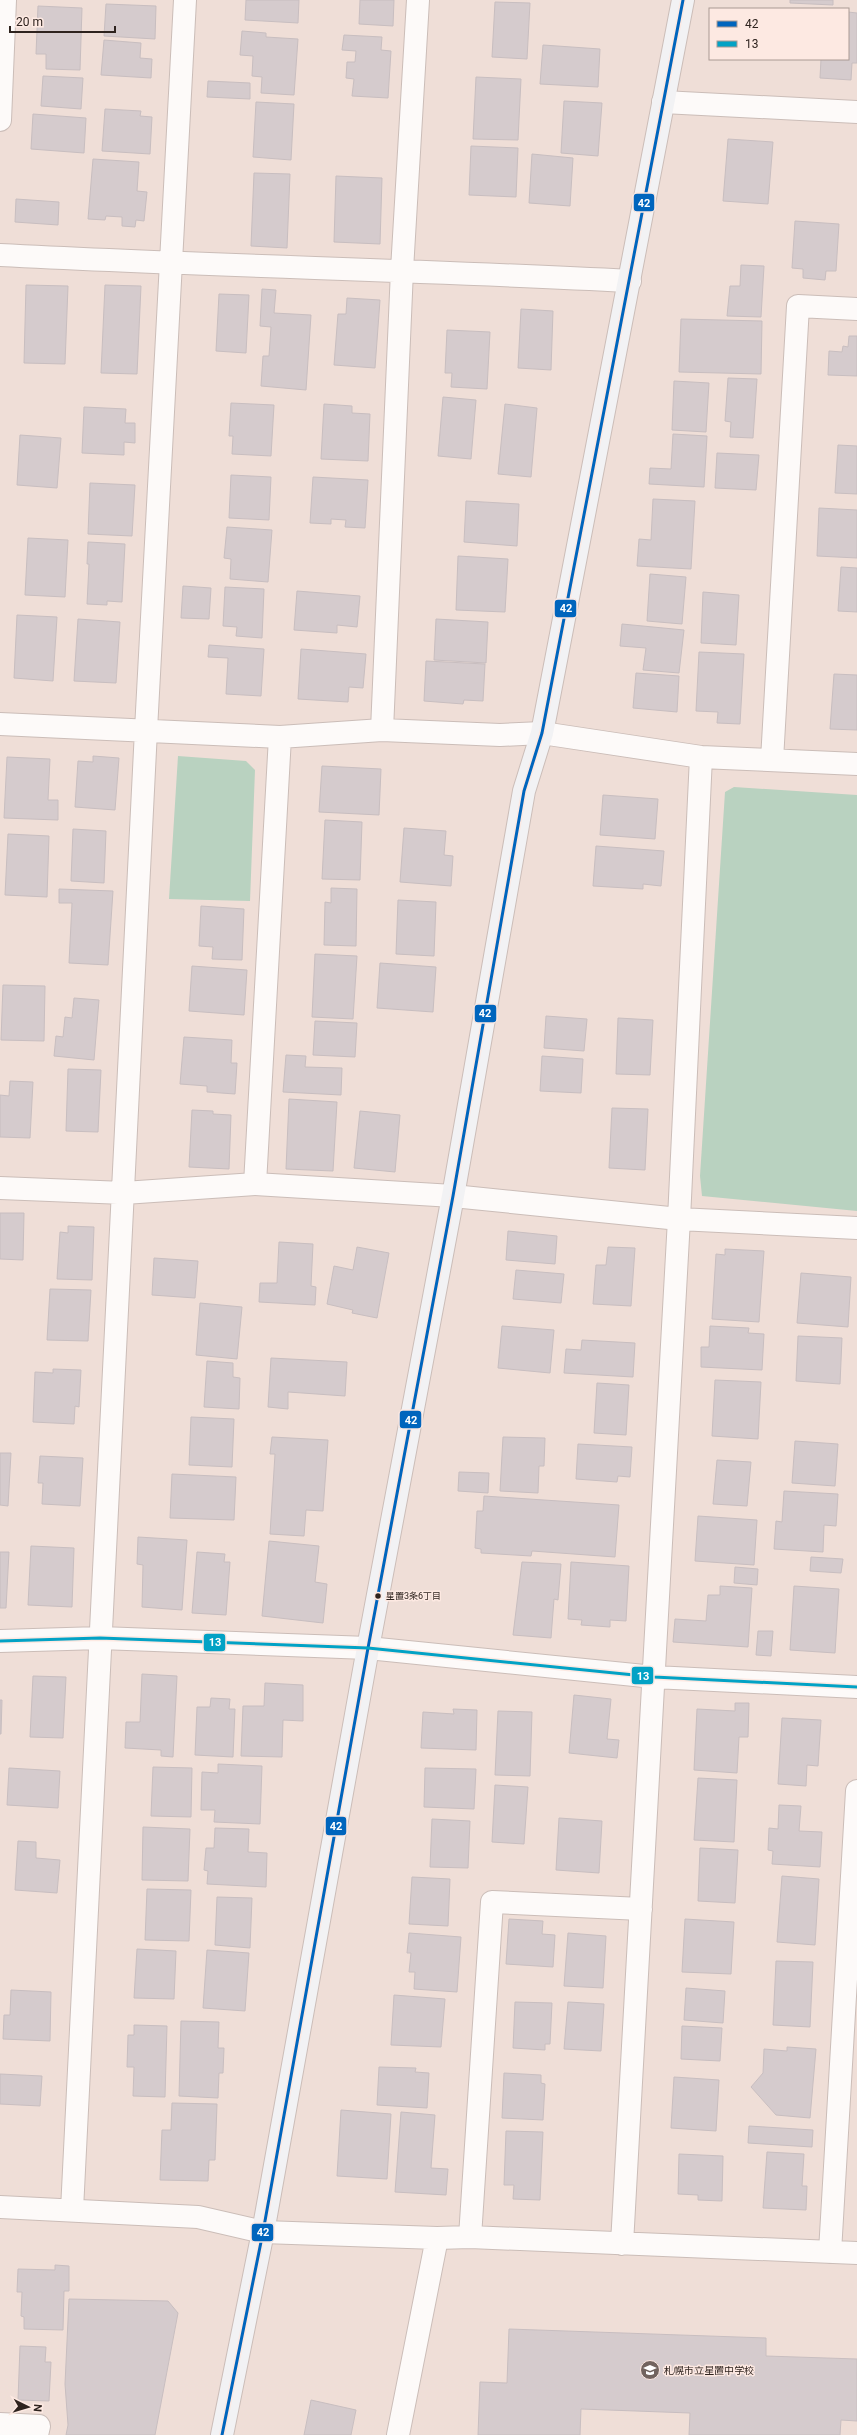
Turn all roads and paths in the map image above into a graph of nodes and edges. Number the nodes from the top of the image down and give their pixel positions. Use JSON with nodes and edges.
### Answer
{"nodes":[{"id":1,"x":5,"y":0,"type":"edge"},
{"id":2,"x":185,"y":0,"type":"edge"},
{"id":3,"x":418,"y":0,"type":"edge"},
{"id":4,"x":683,"y":0,"type":"edge"},
{"id":5,"x":663,"y":102,"type":"junction"},
{"id":6,"x":857,"y":112,"type":"edge"},
{"id":7,"x":0,"y":120,"type":"edge"},
{"id":8,"x":0,"y":255,"type":"edge"},
{"id":9,"x":171,"y":264,"type":"junction"},
{"id":10,"x":402,"y":270,"type":"junction"},
{"id":11,"x":630,"y":280,"type":"junction"},
{"id":12,"x":857,"y":309,"type":"edge"},
{"id":13,"x":0,"y":724,"type":"edge"},
{"id":14,"x":146,"y":730,"type":"junction"},
{"id":15,"x":382,"y":730,"type":"junction"},
{"id":16,"x":542,"y":733,"type":"junction"},
{"id":17,"x":280,"y":736,"type":"junction"},
{"id":18,"x":701,"y":756,"type":"junction"},
{"id":19,"x":772,"y":760,"type":"junction"},
{"id":20,"x":857,"y":764,"type":"edge"},
{"id":21,"x":256,"y":1184,"type":"junction"},
{"id":22,"x":0,"y":1188,"type":"edge"},
{"id":23,"x":124,"y":1193,"type":"junction"},
{"id":24,"x":453,"y":1196,"type":"junction"},
{"id":25,"x":679,"y":1219,"type":"junction"},
{"id":26,"x":857,"y":1228,"type":"edge"},
{"id":27,"x":100,"y":1638,"type":"junction"},
{"id":28,"x":0,"y":1641,"type":"edge"},
{"id":29,"x":368,"y":1648,"type":"junction"},
{"id":30,"x":654,"y":1677,"type":"junction"},
{"id":31,"x":857,"y":1687,"type":"edge"},
{"id":32,"x":857,"y":1791,"type":"edge"},
{"id":33,"x":641,"y":1909,"type":"junction"},
{"id":34,"x":0,"y":2207,"type":"edge"},
{"id":35,"x":72,"y":2210,"type":"junction"},
{"id":36,"x":263,"y":2232,"type":"junction"},
{"id":37,"x":470,"y":2237,"type":"junction"},
{"id":38,"x":436,"y":2238,"type":"junction"},
{"id":39,"x":622,"y":2244,"type":"junction"},
{"id":40,"x":830,"y":2252,"type":"junction"},
{"id":41,"x":857,"y":2253,"type":"edge"},
{"id":42,"x":0,"y":2424,"type":"edge"},
{"id":43,"x":37,"y":2435,"type":"edge"},
{"id":44,"x":222,"y":2435,"type":"edge"},
{"id":45,"x":398,"y":2435,"type":"edge"}],
"edges":[{"from":1,"to":7,"type":"street"},
{"from":2,"to":9,"type":"street"},
{"from":3,"to":10,"type":"street"},
{"from":4,"to":5,"type":"street"},
{"from":5,"to":6,"type":"street"},
{"from":5,"to":11,"type":"street"},
{"from":8,"to":9,"type":"street"},
{"from":9,"to":10,"type":"street"},
{"from":9,"to":14,"type":"street"},
{"from":10,"to":11,"type":"street"},
{"from":10,"to":15,"type":"street"},
{"from":11,"to":16,"type":"street"},
{"from":12,"to":19,"type":"street"},
{"from":13,"to":14,"type":"street"},
{"from":14,"to":17,"type":"street"},
{"from":14,"to":23,"type":"street"},
{"from":15,"to":16,"type":"street"},
{"from":15,"to":17,"type":"street"},
{"from":16,"to":18,"type":"street"},
{"from":16,"to":24,"type":"street"},
{"from":17,"to":21,"type":"street"},
{"from":18,"to":19,"type":"street"},
{"from":18,"to":25,"type":"street"},
{"from":19,"to":20,"type":"street"},
{"from":21,"to":23,"type":"street"},
{"from":21,"to":24,"type":"street"},
{"from":22,"to":23,"type":"street"},
{"from":23,"to":27,"type":"street"},
{"from":24,"to":25,"type":"street"},
{"from":24,"to":29,"type":"street"},
{"from":25,"to":26,"type":"street"},
{"from":25,"to":30,"type":"street"},
{"from":27,"to":28,"type":"street"},
{"from":27,"to":29,"type":"street"},
{"from":27,"to":35,"type":"street"},
{"from":29,"to":30,"type":"street"},
{"from":29,"to":36,"type":"street"},
{"from":30,"to":31,"type":"street"},
{"from":30,"to":33,"type":"street"},
{"from":32,"to":40,"type":"street"},
{"from":33,"to":37,"type":"street"},
{"from":33,"to":39,"type":"street"},
{"from":34,"to":35,"type":"street"},
{"from":35,"to":36,"type":"street"},
{"from":36,"to":38,"type":"street"},
{"from":36,"to":44,"type":"street"},
{"from":37,"to":38,"type":"street"},
{"from":37,"to":39,"type":"street"},
{"from":38,"to":45,"type":"street"},
{"from":39,"to":40,"type":"street"},
{"from":40,"to":41,"type":"street"},
{"from":42,"to":43,"type":"street"}]}
